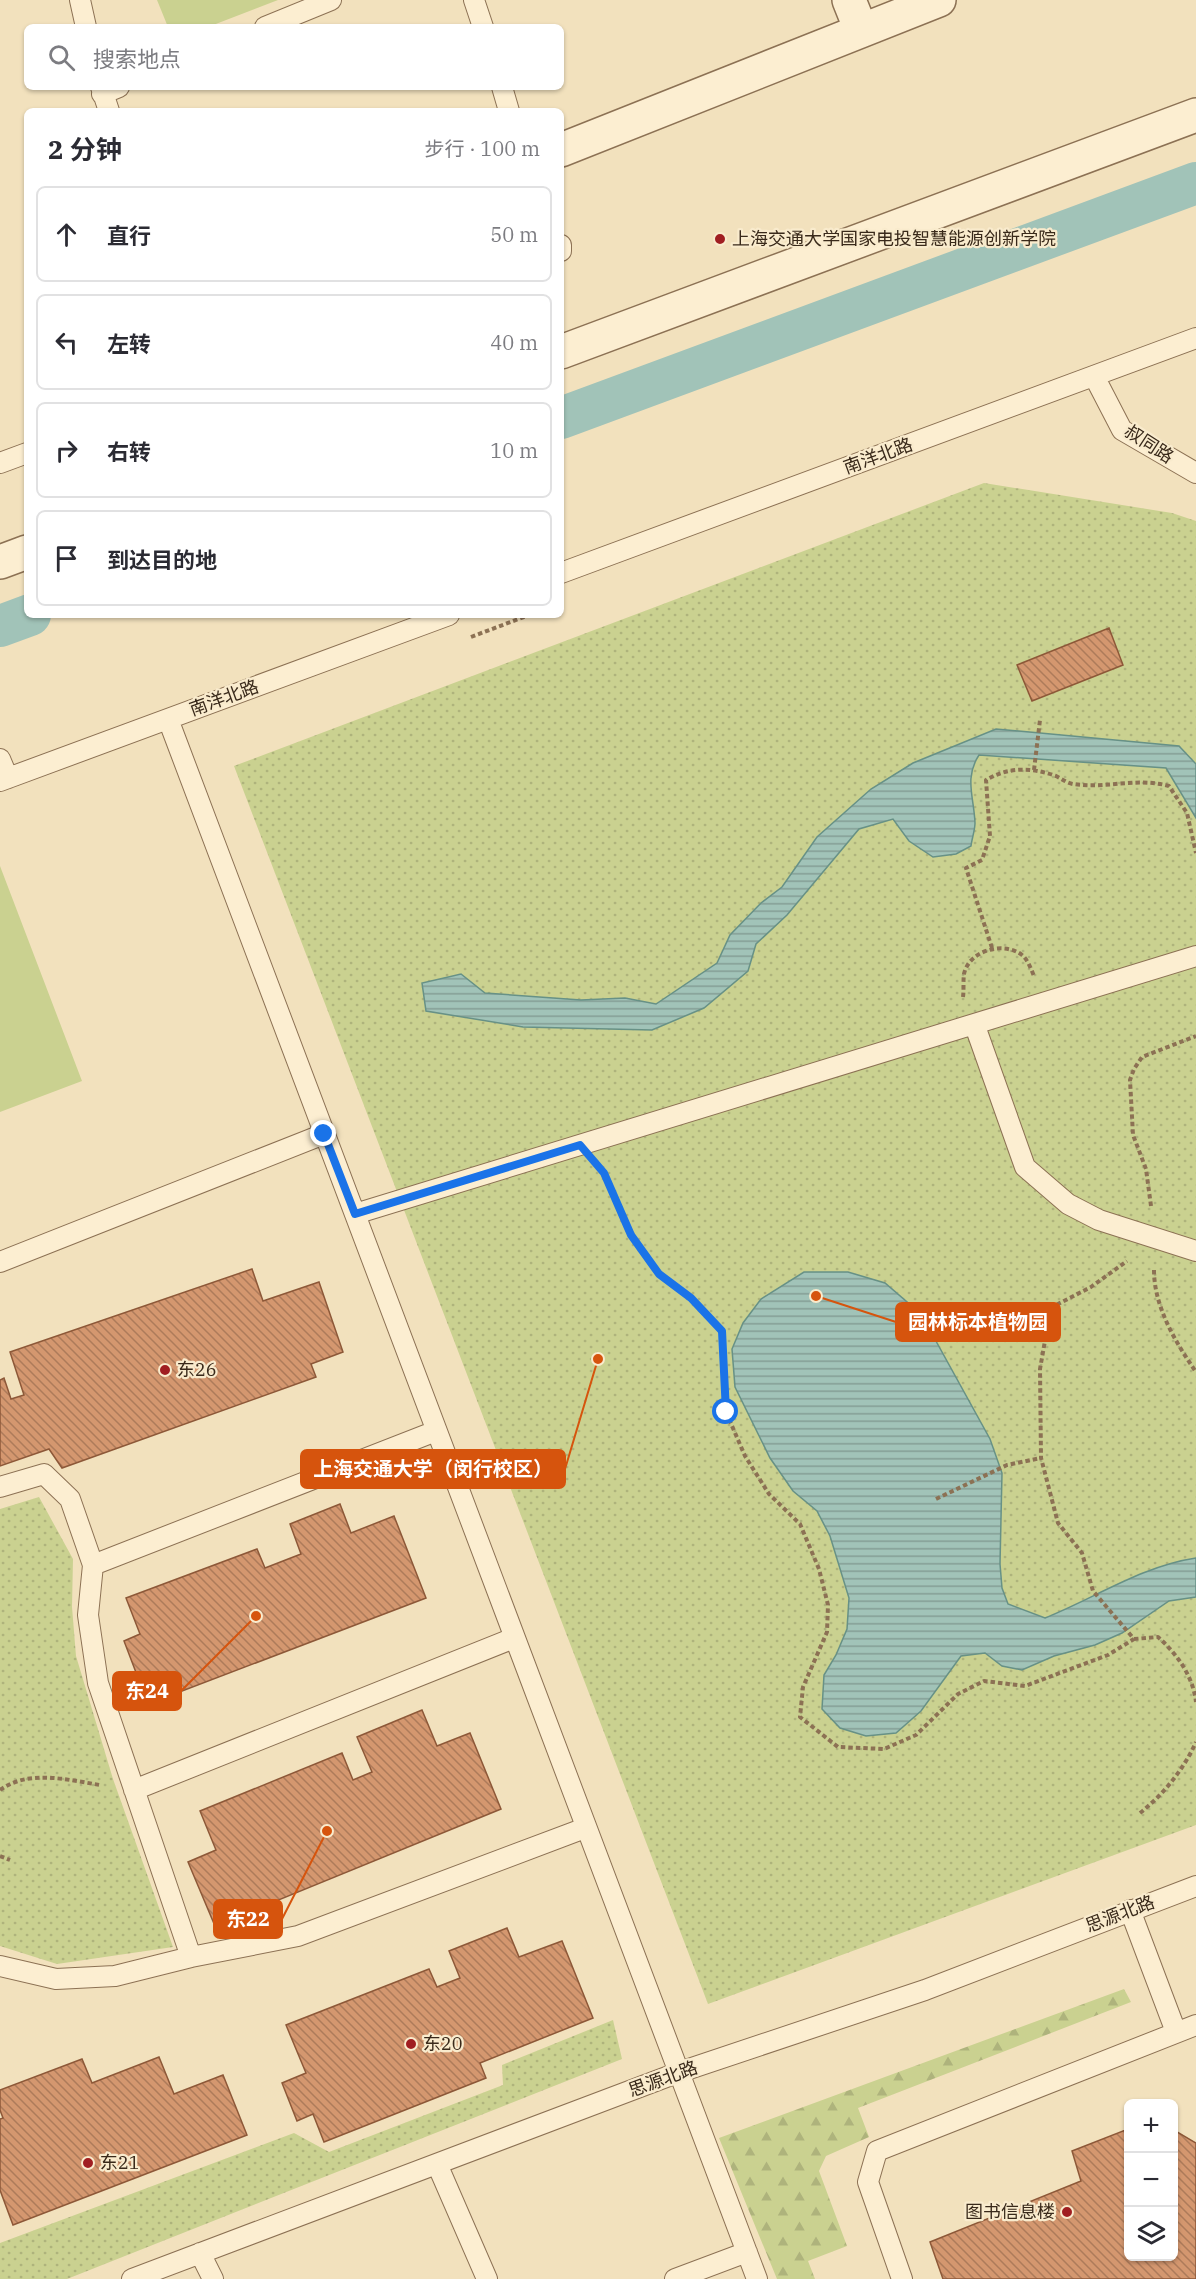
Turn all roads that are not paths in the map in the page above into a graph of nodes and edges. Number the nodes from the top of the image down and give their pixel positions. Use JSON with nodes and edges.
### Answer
{"nodes":[{"id":1,"x":80,"y":0,"type":"edge"},
{"id":2,"x":331,"y":0,"type":"edge"},
{"id":3,"x":474,"y":0,"type":"edge"},
{"id":4,"x":849,"y":0,"type":"edge"},
{"id":5,"x":939,"y":0,"type":"edge"},
{"id":6,"x":85,"y":24,"type":"edge"},
{"id":7,"x":272,"y":24,"type":"edge"},
{"id":8,"x":482,"y":24,"type":"edge"},
{"id":9,"x":861,"y":30,"type":"junction"},
{"id":10,"x":503,"y":90,"type":"edge"},
{"id":11,"x":508,"y":108,"type":"edge"},
{"id":12,"x":1196,"y":115,"type":"edge"},
{"id":13,"x":564,"y":149,"type":"edge"},
{"id":14,"x":1196,"y":338,"type":"edge"},
{"id":15,"x":564,"y":351,"type":"edge"},
{"id":16,"x":1094,"y":376,"type":"junction"},
{"id":17,"x":24,"y":454,"type":"edge"},
{"id":18,"x":0,"y":464,"type":"edge"},
{"id":19,"x":1196,"y":473,"type":"edge"},
{"id":20,"x":24,"y":553,"type":"edge"},
{"id":21,"x":0,"y":562,"type":"edge"},
{"id":22,"x":564,"y":572,"type":"edge"},
{"id":23,"x":441,"y":618,"type":"edge"},
{"id":24,"x":168,"y":719,"type":"junction"},
{"id":25,"x":0,"y":759,"type":"edge"},
{"id":26,"x":4,"y":780,"type":"edge"},
{"id":27,"x":1196,"y":956,"type":"edge"},
{"id":28,"x":975,"y":1026,"type":"junction"},
{"id":29,"x":324,"y":1134,"type":"junction"},
{"id":30,"x":355,"y":1214,"type":"junction"},
{"id":31,"x":1196,"y":1251,"type":"edge"},
{"id":32,"x":0,"y":1262,"type":"edge"},
{"id":33,"x":436,"y":1431,"type":"junction"},
{"id":34,"x":0,"y":1488,"type":"edge"},
{"id":35,"x":93,"y":1565,"type":"junction"},
{"id":36,"x":514,"y":1638,"type":"junction"},
{"id":37,"x":134,"y":1790,"type":"junction"},
{"id":38,"x":585,"y":1828,"type":"junction"},
{"id":39,"x":1196,"y":1886,"type":"edge"},
{"id":40,"x":1130,"y":1910,"type":"junction"},
{"id":41,"x":191,"y":1957,"type":"junction"},
{"id":42,"x":0,"y":1966,"type":"edge"},
{"id":43,"x":1196,"y":2025,"type":"edge"},
{"id":44,"x":1176,"y":2032,"type":"junction"},
{"id":45,"x":678,"y":2073,"type":"junction"},
{"id":46,"x":437,"y":2164,"type":"junction"},
{"id":47,"x":747,"y":2252,"type":"junction"},
{"id":48,"x":200,"y":2253,"type":"junction"},
{"id":49,"x":132,"y":2279,"type":"edge"},
{"id":50,"x":213,"y":2279,"type":"edge"},
{"id":51,"x":487,"y":2279,"type":"edge"},
{"id":52,"x":675,"y":2279,"type":"edge"},
{"id":53,"x":757,"y":2279,"type":"edge"},
{"id":54,"x":903,"y":2279,"type":"edge"}],
"edges":[{"from":1,"to":6,"type":"lane"},
{"from":2,"to":7,"type":"lane"},
{"from":3,"to":8,"type":"lane"},
{"from":4,"to":9,"type":"street"},
{"from":5,"to":9,"type":"street"},
{"from":9,"to":13,"type":"street"},
{"from":10,"to":11,"type":"lane"},
{"from":12,"to":15,"type":"street"},
{"from":14,"to":16,"type":"lane","name":"南洋北路"},
{"from":16,"to":19,"type":"lane","name":"叔同路"},
{"from":16,"to":22,"type":"lane","name":"南洋北路"},
{"from":17,"to":18,"type":"lane"},
{"from":20,"to":21,"type":"street"},
{"from":23,"to":24,"type":"lane","name":"南洋北路"},
{"from":24,"to":26,"type":"lane","name":"南洋北路"},
{"from":24,"to":29,"type":"lane"},
{"from":25,"to":26,"type":"lane"},
{"from":27,"to":28,"type":"lane"},
{"from":28,"to":30,"type":"lane"},
{"from":28,"to":31,"type":"lane"},
{"from":29,"to":30,"type":"lane"},
{"from":29,"to":32,"type":"lane"},
{"from":30,"to":33,"type":"lane"},
{"from":33,"to":35,"type":"lane"},
{"from":33,"to":36,"type":"lane"},
{"from":34,"to":35,"type":"lane"},
{"from":35,"to":37,"type":"lane"},
{"from":36,"to":37,"type":"lane"},
{"from":36,"to":38,"type":"lane"},
{"from":37,"to":41,"type":"lane"},
{"from":38,"to":41,"type":"lane"},
{"from":38,"to":45,"type":"lane"},
{"from":39,"to":40,"type":"lane","name":"思源北路"},
{"from":40,"to":44,"type":"lane"},
{"from":40,"to":45,"type":"lane","name":"思源北路"},
{"from":41,"to":42,"type":"lane"},
{"from":43,"to":44,"type":"lane"},
{"from":44,"to":54,"type":"lane"},
{"from":45,"to":46,"type":"lane","name":"思源北路"},
{"from":45,"to":47,"type":"lane"},
{"from":46,"to":48,"type":"lane","name":"思源北路"},
{"from":46,"to":51,"type":"lane"},
{"from":47,"to":52,"type":"lane"},
{"from":47,"to":53,"type":"lane"},
{"from":48,"to":49,"type":"lane","name":"思源北路"},
{"from":48,"to":50,"type":"lane"}]}
